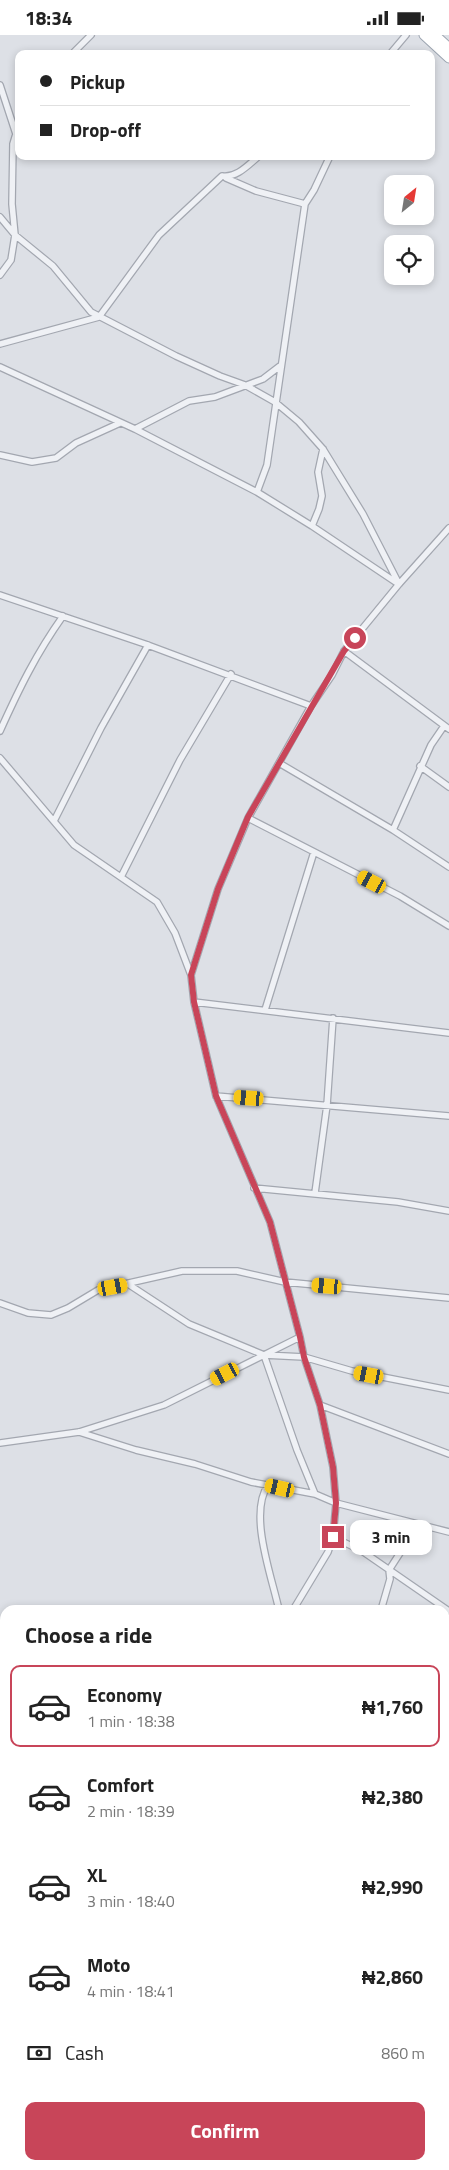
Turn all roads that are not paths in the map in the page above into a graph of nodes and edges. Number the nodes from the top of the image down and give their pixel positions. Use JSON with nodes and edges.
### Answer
{"nodes":[{"id":1,"x":91,"y":35,"type":"edge"},
{"id":2,"x":406,"y":35,"type":"edge"},
{"id":3,"x":424,"y":35,"type":"edge"},
{"id":4,"x":435,"y":35,"type":"edge"},
{"id":5,"x":449,"y":48,"type":"edge"},
{"id":6,"x":76,"y":50,"type":"edge"},
{"id":7,"x":393,"y":50,"type":"edge"},
{"id":8,"x":449,"y":58,"type":"edge"},
{"id":9,"x":0,"y":85,"type":"edge"},
{"id":10,"x":15,"y":131,"type":"edge"},
{"id":11,"x":15,"y":137,"type":"edge"},
{"id":12,"x":254,"y":160,"type":"edge"},
{"id":13,"x":328,"y":160,"type":"edge"},
{"id":14,"x":222,"y":176,"type":"junction"},
{"id":15,"x":305,"y":205,"type":"junction"},
{"id":16,"x":0,"y":217,"type":"edge"},
{"id":17,"x":15,"y":235,"type":"junction"},
{"id":18,"x":0,"y":275,"type":"edge"},
{"id":19,"x":99,"y":317,"type":"junction"},
{"id":20,"x":0,"y":345,"type":"edge"},
{"id":21,"x":0,"y":367,"type":"edge"},
{"id":22,"x":280,"y":367,"type":"junction"},
{"id":23,"x":245,"y":385,"type":"junction"},
{"id":24,"x":275,"y":403,"type":"junction"},
{"id":25,"x":120,"y":423,"type":"junction"},
{"id":26,"x":135,"y":429,"type":"junction"},
{"id":27,"x":323,"y":449,"type":"junction"},
{"id":28,"x":0,"y":455,"type":"edge"},
{"id":29,"x":257,"y":493,"type":"junction"},
{"id":30,"x":312,"y":526,"type":"junction"},
{"id":31,"x":449,"y":529,"type":"edge"},
{"id":32,"x":399,"y":584,"type":"junction"},
{"id":33,"x":0,"y":595,"type":"edge"},
{"id":34,"x":63,"y":616,"type":"junction"},
{"id":35,"x":148,"y":645,"type":"junction"},
{"id":36,"x":344,"y":651,"type":"junction"},
{"id":37,"x":231,"y":674,"type":"junction"},
{"id":38,"x":312,"y":706,"type":"junction"},
{"id":39,"x":446,"y":728,"type":"edge"},
{"id":40,"x":0,"y":731,"type":"edge"},
{"id":41,"x":0,"y":757,"type":"edge"},
{"id":42,"x":279,"y":763,"type":"junction"},
{"id":43,"x":420,"y":766,"type":"junction"},
{"id":44,"x":449,"y":787,"type":"edge"},
{"id":45,"x":248,"y":817,"type":"junction"},
{"id":46,"x":54,"y":821,"type":"junction"},
{"id":47,"x":393,"y":830,"type":"junction"},
{"id":48,"x":314,"y":852,"type":"junction"},
{"id":49,"x":449,"y":867,"type":"edge"},
{"id":50,"x":121,"y":877,"type":"junction"},
{"id":51,"x":449,"y":926,"type":"edge"},
{"id":52,"x":191,"y":975,"type":"junction"},
{"id":53,"x":194,"y":1002,"type":"junction"},
{"id":54,"x":265,"y":1010,"type":"junction"},
{"id":55,"x":333,"y":1018,"type":"junction"},
{"id":56,"x":449,"y":1033,"type":"edge"},
{"id":57,"x":216,"y":1096,"type":"junction"},
{"id":58,"x":327,"y":1105,"type":"junction"},
{"id":59,"x":449,"y":1116,"type":"edge"},
{"id":60,"x":254,"y":1188,"type":"junction"},
{"id":61,"x":315,"y":1193,"type":"junction"},
{"id":62,"x":449,"y":1211,"type":"edge"},
{"id":63,"x":285,"y":1282,"type":"junction"},
{"id":64,"x":128,"y":1284,"type":"junction"},
{"id":65,"x":449,"y":1298,"type":"edge"},
{"id":66,"x":0,"y":1303,"type":"edge"},
{"id":67,"x":300,"y":1337,"type":"junction"},
{"id":68,"x":264,"y":1355,"type":"junction"},
{"id":69,"x":304,"y":1357,"type":"junction"},
{"id":70,"x":449,"y":1390,"type":"edge"},
{"id":71,"x":320,"y":1405,"type":"junction"},
{"id":72,"x":79,"y":1432,"type":"junction"},
{"id":73,"x":0,"y":1443,"type":"edge"},
{"id":74,"x":449,"y":1454,"type":"edge"},
{"id":75,"x":268,"y":1485,"type":"junction"},
{"id":76,"x":315,"y":1494,"type":"junction"},
{"id":77,"x":336,"y":1503,"type":"junction"},
{"id":78,"x":418,"y":1525,"type":"junction"},
{"id":79,"x":449,"y":1532,"type":"edge"},
{"id":80,"x":333,"y":1537,"type":"junction"},
{"id":81,"x":389,"y":1570,"type":"junction"},
{"id":82,"x":278,"y":1605,"type":"edge"},
{"id":83,"x":296,"y":1605,"type":"edge"},
{"id":84,"x":382,"y":1605,"type":"edge"},
{"id":85,"x":440,"y":1605,"type":"edge"}],
"edges":[{"from":1,"to":6,"type":"street"},
{"from":2,"to":7,"type":"street"},
{"from":3,"to":8,"type":"main road"},
{"from":4,"to":5,"type":"main road"},
{"from":9,"to":10,"type":"street"},
{"from":11,"to":17,"type":"street"},
{"from":12,"to":14,"type":"street"},
{"from":13,"to":15,"type":"street"},
{"from":14,"to":15,"type":"street"},
{"from":14,"to":19,"type":"street"},
{"from":15,"to":22,"type":"street"},
{"from":16,"to":17,"type":"street"},
{"from":17,"to":18,"type":"street"},
{"from":17,"to":19,"type":"street"},
{"from":19,"to":20,"type":"street"},
{"from":19,"to":23,"type":"street"},
{"from":21,"to":25,"type":"street"},
{"from":22,"to":23,"type":"street"},
{"from":22,"to":24,"type":"street"},
{"from":23,"to":24,"type":"street"},
{"from":23,"to":26,"type":"street"},
{"from":24,"to":27,"type":"street"},
{"from":24,"to":29,"type":"street"},
{"from":25,"to":26,"type":"street"},
{"from":25,"to":28,"type":"street"},
{"from":26,"to":29,"type":"street"},
{"from":27,"to":30,"type":"street"},
{"from":27,"to":32,"type":"street"},
{"from":29,"to":30,"type":"street"},
{"from":30,"to":32,"type":"street"},
{"from":31,"to":32,"type":"street"},
{"from":32,"to":36,"type":"street"},
{"from":33,"to":34,"type":"street"},
{"from":34,"to":35,"type":"street"},
{"from":34,"to":40,"type":"street"},
{"from":35,"to":37,"type":"street"},
{"from":35,"to":46,"type":"street"},
{"from":36,"to":38,"type":"street"},
{"from":36,"to":39,"type":"street"},
{"from":37,"to":38,"type":"street"},
{"from":37,"to":50,"type":"street"},
{"from":38,"to":42,"type":"street"},
{"from":39,"to":43,"type":"street"},
{"from":41,"to":46,"type":"street"},
{"from":42,"to":45,"type":"street"},
{"from":42,"to":47,"type":"street"},
{"from":43,"to":44,"type":"street"},
{"from":43,"to":47,"type":"street"},
{"from":45,"to":48,"type":"street"},
{"from":45,"to":52,"type":"street"},
{"from":46,"to":50,"type":"street"},
{"from":47,"to":49,"type":"street"},
{"from":48,"to":51,"type":"street"},
{"from":48,"to":54,"type":"street"},
{"from":50,"to":52,"type":"street"},
{"from":52,"to":53,"type":"street"},
{"from":53,"to":54,"type":"street"},
{"from":53,"to":57,"type":"street"},
{"from":54,"to":55,"type":"street"},
{"from":55,"to":56,"type":"street"},
{"from":55,"to":58,"type":"street"},
{"from":57,"to":58,"type":"street"},
{"from":57,"to":60,"type":"street"},
{"from":58,"to":59,"type":"street"},
{"from":58,"to":61,"type":"street"},
{"from":60,"to":61,"type":"street"},
{"from":60,"to":63,"type":"street"},
{"from":61,"to":62,"type":"street"},
{"from":63,"to":64,"type":"street"},
{"from":63,"to":65,"type":"street"},
{"from":63,"to":67,"type":"street"},
{"from":64,"to":66,"type":"street"},
{"from":64,"to":68,"type":"street"},
{"from":67,"to":68,"type":"street"},
{"from":67,"to":69,"type":"street"},
{"from":68,"to":69,"type":"street"},
{"from":68,"to":72,"type":"street"},
{"from":68,"to":76,"type":"street"},
{"from":69,"to":70,"type":"street"},
{"from":69,"to":71,"type":"street"},
{"from":71,"to":74,"type":"street"},
{"from":71,"to":77,"type":"street"},
{"from":72,"to":73,"type":"street"},
{"from":72,"to":75,"type":"street"},
{"from":75,"to":76,"type":"street"},
{"from":75,"to":82,"type":"street"},
{"from":76,"to":77,"type":"street"},
{"from":77,"to":78,"type":"street"},
{"from":77,"to":80,"type":"street"},
{"from":78,"to":79,"type":"street"},
{"from":78,"to":81,"type":"street"},
{"from":80,"to":81,"type":"street"},
{"from":80,"to":83,"type":"street"},
{"from":81,"to":84,"type":"street"},
{"from":81,"to":85,"type":"street"}]}
